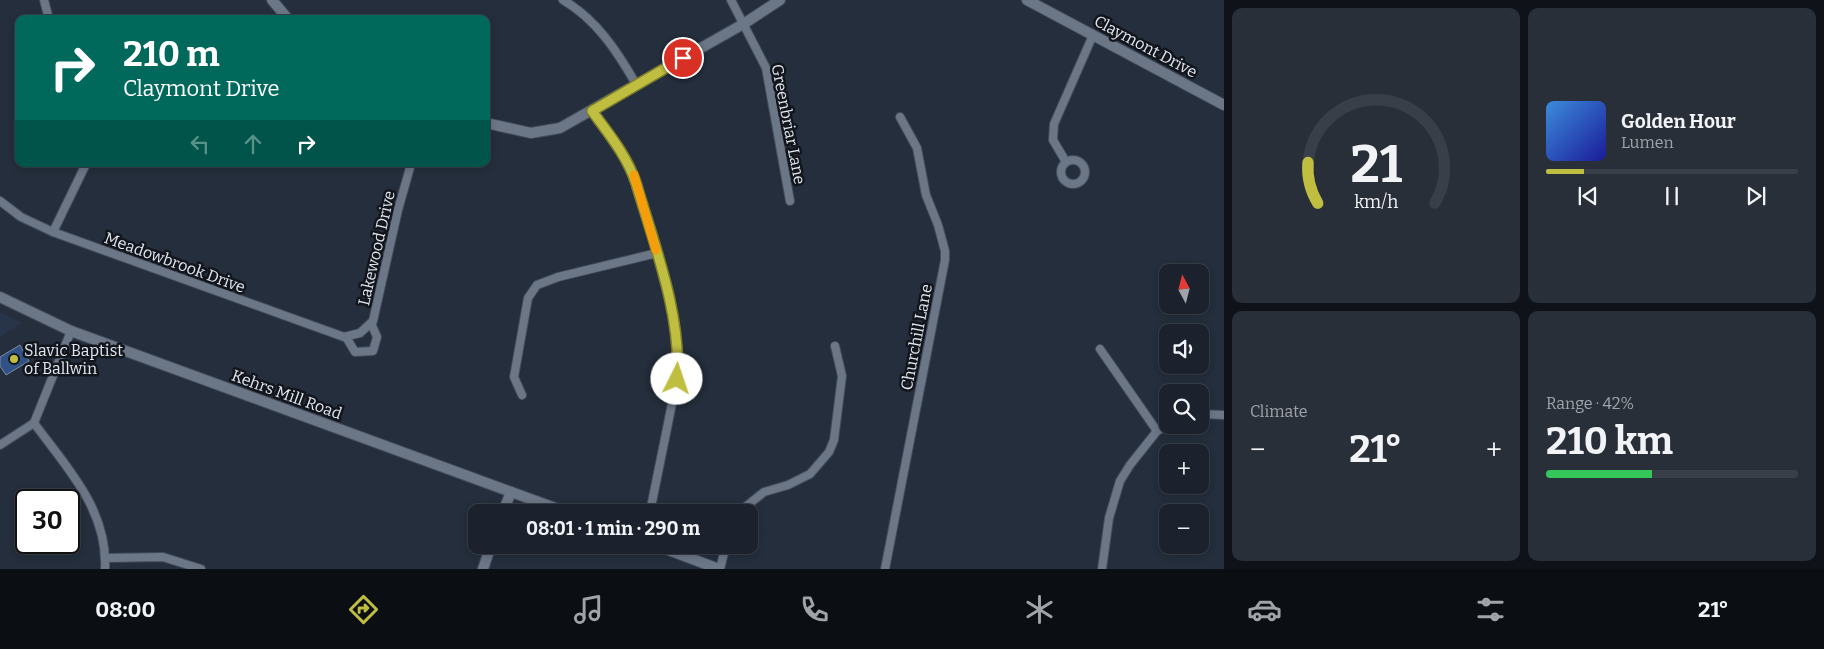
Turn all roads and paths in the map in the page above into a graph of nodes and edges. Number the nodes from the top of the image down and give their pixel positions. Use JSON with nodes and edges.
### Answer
{"nodes":[{"id":1,"x":44,"y":0,"type":"edge"},
{"id":2,"x":272,"y":0,"type":"edge"},
{"id":3,"x":562,"y":0,"type":"edge"},
{"id":4,"x":732,"y":0,"type":"edge"},
{"id":5,"x":780,"y":0,"type":"edge"},
{"id":6,"x":1027,"y":0,"type":"edge"},
{"id":7,"x":47,"y":15,"type":"edge"},
{"id":8,"x":285,"y":15,"type":"edge"},
{"id":9,"x":745,"y":23,"type":"junction"},
{"id":10,"x":1093,"y":35,"type":"junction"},
{"id":11,"x":636,"y":84,"type":"junction"},
{"id":12,"x":1224,"y":105,"type":"edge"},
{"id":13,"x":592,"y":111,"type":"junction"},
{"id":14,"x":900,"y":117,"type":"dead end"},
{"id":15,"x":490,"y":123,"type":"edge"},
{"id":16,"x":1066,"y":162,"type":"dead end"},
{"id":17,"x":85,"y":167,"type":"edge"},
{"id":18,"x":410,"y":167,"type":"edge"},
{"id":19,"x":0,"y":200,"type":"edge"},
{"id":20,"x":790,"y":200,"type":"dead end"},
{"id":21,"x":53,"y":232,"type":"junction"},
{"id":22,"x":657,"y":253,"type":"junction"},
{"id":23,"x":0,"y":297,"type":"edge"},
{"id":24,"x":370,"y":323,"type":"junction"},
{"id":25,"x":71,"y":331,"type":"junction"},
{"id":26,"x":346,"y":337,"type":"junction"},
{"id":27,"x":835,"y":346,"type":"dead end"},
{"id":28,"x":1100,"y":349,"type":"dead end"},
{"id":29,"x":522,"y":395,"type":"dead end"},
{"id":30,"x":1209,"y":415,"type":"edge"},
{"id":31,"x":1224,"y":416,"type":"edge"},
{"id":32,"x":34,"y":423,"type":"junction"},
{"id":33,"x":1157,"y":431,"type":"joint"},
{"id":34,"x":0,"y":445,"type":"edge"},
{"id":35,"x":511,"y":492,"type":"junction"},
{"id":36,"x":506,"y":504,"type":"edge"},
{"id":37,"x":544,"y":504,"type":"edge"},
{"id":38,"x":652,"y":504,"type":"edge"},
{"id":39,"x":749,"y":504,"type":"edge"},
{"id":40,"x":488,"y":554,"type":"edge"},
{"id":41,"x":679,"y":554,"type":"edge"},
{"id":42,"x":723,"y":554,"type":"edge"},
{"id":43,"x":105,"y":558,"type":"junction"},
{"id":44,"x":105,"y":569,"type":"edge"},
{"id":45,"x":201,"y":569,"type":"edge"},
{"id":46,"x":482,"y":569,"type":"edge"},
{"id":47,"x":719,"y":569,"type":"edge"},
{"id":48,"x":885,"y":569,"type":"edge"},
{"id":49,"x":1102,"y":569,"type":"edge"}],
"edges":[{"from":1,"to":7,"type":"street"},
{"from":2,"to":8,"type":"street"},
{"from":3,"to":11,"type":"street"},
{"from":4,"to":9,"type":"street","name":"Greenbriar Lane"},
{"from":5,"to":9,"type":"street"},
{"from":6,"to":10,"type":"street","name":"Claymont Drive"},
{"from":9,"to":11,"type":"street"},
{"from":9,"to":20,"type":"street","name":"Greenbriar Lane"},
{"from":10,"to":12,"type":"street","name":"Claymont Drive"},
{"from":10,"to":16,"type":"street"},
{"from":11,"to":13,"type":"street"},
{"from":13,"to":15,"type":"street"},
{"from":13,"to":22,"type":"street"},
{"from":14,"to":48,"type":"street","name":"Churchill Lane"},
{"from":17,"to":21,"type":"street"},
{"from":18,"to":24,"type":"street","name":"Lakewood Drive"},
{"from":19,"to":21,"type":"street","name":"Meadowbrook Drive"},
{"from":21,"to":26,"type":"street","name":"Meadowbrook Drive"},
{"from":22,"to":29,"type":"street"},
{"from":22,"to":38,"type":"street"},
{"from":23,"to":25,"type":"street","name":"Kehrs Mill Road"},
{"from":24,"to":26,"type":"street","name":"Lakewood Drive"},
{"from":24,"to":26,"type":"street","name":"Meadowbrook Drive"},
{"from":25,"to":32,"type":"street"},
{"from":25,"to":35,"type":"street","name":"Kehrs Mill Road"},
{"from":27,"to":39,"type":"street"},
{"from":28,"to":33,"type":"street"},
{"from":30,"to":31,"type":"street"},
{"from":32,"to":34,"type":"street"},
{"from":32,"to":43,"type":"street"},
{"from":33,"to":49,"type":"street"},
{"from":35,"to":36,"type":"street"},
{"from":35,"to":37,"type":"street","name":"Kehrs Mill Road"},
{"from":40,"to":46,"type":"street"},
{"from":41,"to":47,"type":"street"},
{"from":42,"to":47,"type":"street"},
{"from":43,"to":44,"type":"street"},
{"from":43,"to":45,"type":"street"}]}
